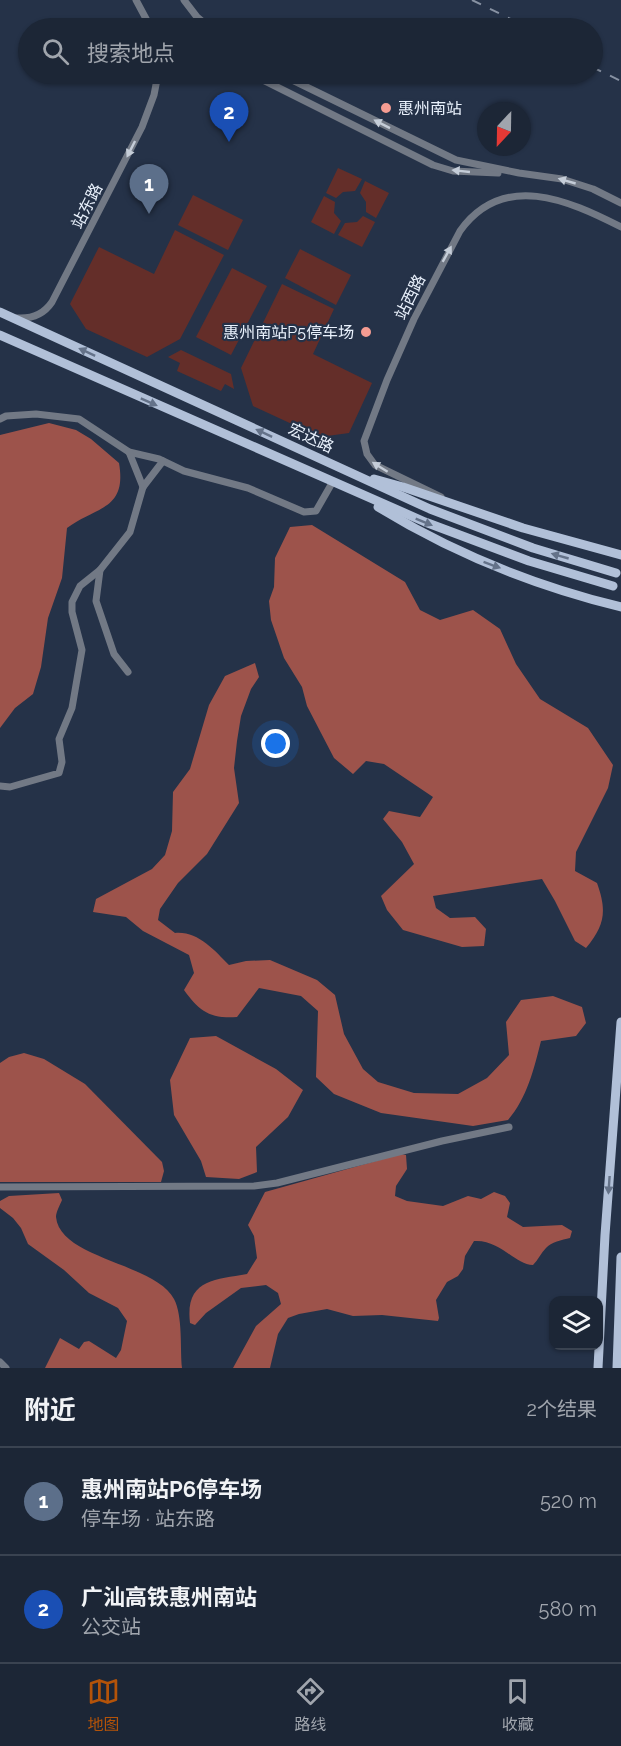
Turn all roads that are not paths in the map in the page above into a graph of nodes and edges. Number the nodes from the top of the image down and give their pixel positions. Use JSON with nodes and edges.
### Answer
{"nodes":[{"id":1,"x":136,"y":0,"type":"edge"},
{"id":2,"x":184,"y":0,"type":"edge"},
{"id":3,"x":146,"y":18,"type":"edge"},
{"id":4,"x":198,"y":18,"type":"edge"},
{"id":5,"x":156,"y":84,"type":"edge"},
{"id":6,"x":271,"y":84,"type":"edge"},
{"id":7,"x":300,"y":84,"type":"edge"},
{"id":8,"x":519,"y":173,"type":"junction"},
{"id":9,"x":621,"y":203,"type":"edge"},
{"id":10,"x":621,"y":228,"type":"edge"},
{"id":11,"x":4,"y":314,"type":"edge"},
{"id":12,"x":0,"y":335,"type":"edge"},
{"id":13,"x":0,"y":419,"type":"edge"},
{"id":14,"x":129,"y":452,"type":"junction"},
{"id":15,"x":163,"y":461,"type":"junction"},
{"id":16,"x":354,"y":475,"type":"junction"},
{"id":17,"x":332,"y":483,"type":"junction"},
{"id":18,"x":142,"y":487,"type":"junction"},
{"id":19,"x":347,"y":489,"type":"junction"},
{"id":20,"x":450,"y":503,"type":"junction"},
{"id":21,"x":617,"y":554,"type":"edge"},
{"id":22,"x":100,"y":570,"type":"junction"},
{"id":23,"x":616,"y":573,"type":"dead end"},
{"id":24,"x":613,"y":586,"type":"dead end"},
{"id":25,"x":621,"y":598,"type":"edge"},
{"id":26,"x":602,"y":602,"type":"junction"},
{"id":27,"x":621,"y":607,"type":"edge"},
{"id":28,"x":621,"y":612,"type":"edge"},
{"id":29,"x":128,"y":672,"type":"dead end"},
{"id":30,"x":0,"y":786,"type":"edge"},
{"id":31,"x":621,"y":1022,"type":"edge"},
{"id":32,"x":620,"y":1046,"type":"edge"},
{"id":33,"x":621,"y":1062,"type":"edge"},
{"id":34,"x":509,"y":1127,"type":"dead end"},
{"id":35,"x":0,"y":1187,"type":"edge"},
{"id":36,"x":621,"y":1257,"type":"edge"},
{"id":37,"x":0,"y":1362,"type":"edge"},
{"id":38,"x":6,"y":1368,"type":"edge"},
{"id":39,"x":598,"y":1368,"type":"edge"},
{"id":40,"x":617,"y":1368,"type":"edge"}],
"edges":[{"from":1,"to":3,"type":"street"},
{"from":2,"to":4,"type":"street"},
{"from":5,"to":11,"type":"street","name":"站东路","one_way":true},
{"from":8,"to":6,"type":"street","one_way":true},
{"from":8,"to":7,"type":"street","one_way":true},
{"from":9,"to":8,"type":"street","one_way":true},
{"from":20,"to":10,"type":"street","name":"站西路","one_way":true},
{"from":16,"to":11,"type":"main road","name":"宏达路","one_way":true},
{"from":12,"to":17,"type":"main road","name":"宏达路","one_way":true},
{"from":13,"to":14,"type":"street"},
{"from":14,"to":15,"type":"street"},
{"from":14,"to":18,"type":"street"},
{"from":15,"to":17,"type":"street"},
{"from":15,"to":18,"type":"street"},
{"from":16,"to":20,"type":"main road"},
{"from":23,"to":16,"type":"main road","name":"宏达路","one_way":true},
{"from":17,"to":19,"type":"main road","name":"宏达路"},
{"from":18,"to":22,"type":"street"},
{"from":19,"to":24,"type":"main road","name":"宏达路","one_way":true},
{"from":19,"to":26,"type":"main road","one_way":true},
{"from":20,"to":21,"type":"main road"},
{"from":22,"to":29,"type":"street"},
{"from":22,"to":30,"type":"street"},
{"from":25,"to":26,"type":"main road"},
{"from":26,"to":27,"type":"main road"},
{"from":26,"to":28,"type":"main road"},
{"from":31,"to":32,"type":"main road"},
{"from":32,"to":33,"type":"main road"},
{"from":32,"to":39,"type":"main road","one_way":true},
{"from":34,"to":35,"type":"street"},
{"from":36,"to":40,"type":"main road"},
{"from":37,"to":38,"type":"street"}]}
